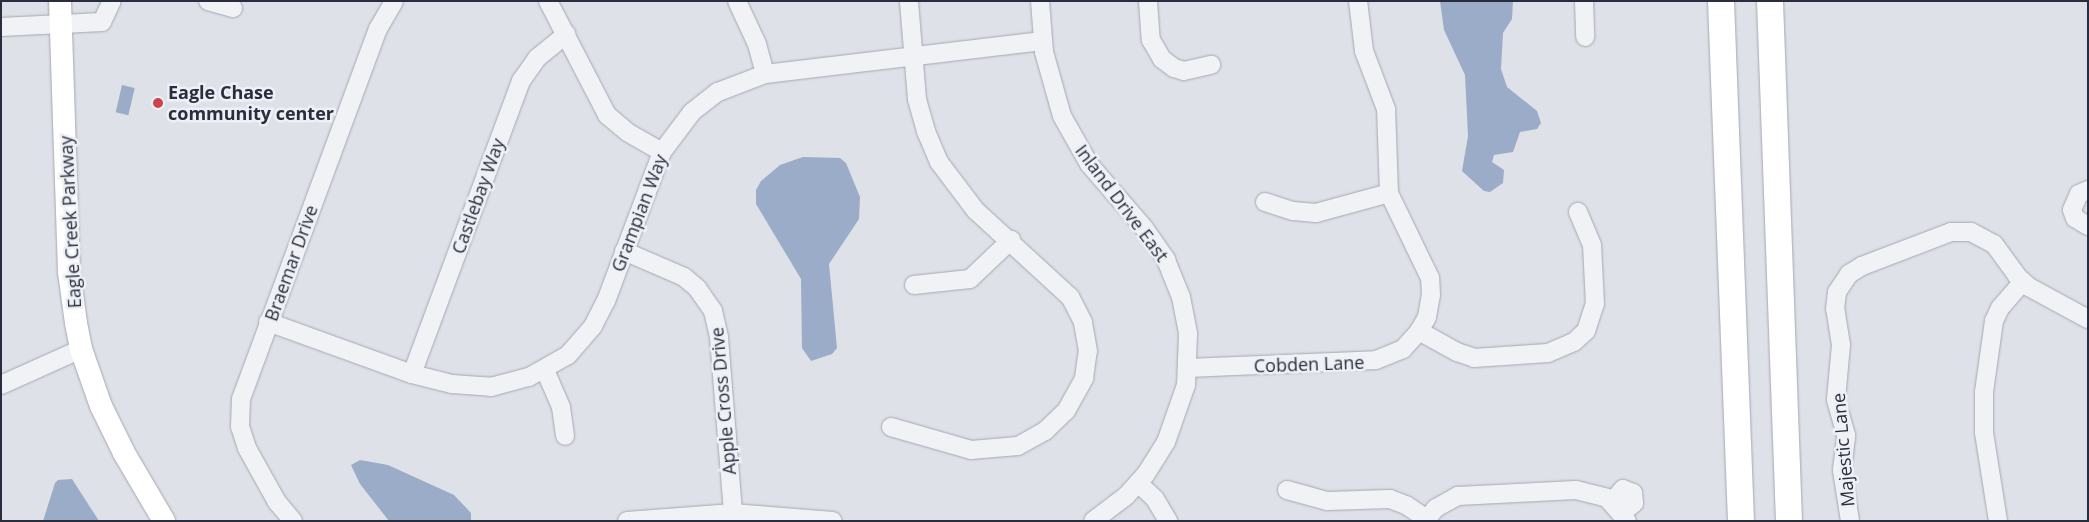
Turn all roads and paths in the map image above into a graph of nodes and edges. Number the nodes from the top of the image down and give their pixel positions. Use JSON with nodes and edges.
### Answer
{"nodes":[{"id":1,"x":112,"y":1,"type":"edge"},
{"id":2,"x":208,"y":1,"type":"edge"},
{"id":3,"x":394,"y":1,"type":"edge"},
{"id":4,"x":548,"y":1,"type":"edge"},
{"id":5,"x":737,"y":1,"type":"edge"},
{"id":6,"x":909,"y":1,"type":"edge"},
{"id":7,"x":1040,"y":1,"type":"edge"},
{"id":8,"x":1148,"y":1,"type":"edge"},
{"id":9,"x":1358,"y":1,"type":"edge"},
{"id":10,"x":1584,"y":1,"type":"edge"},
{"id":11,"x":1721,"y":1,"type":"edge"},
{"id":12,"x":1770,"y":1,"type":"edge"},
{"id":13,"x":233,"y":8,"type":"dead end"},
{"id":14,"x":60,"y":12,"type":"edge"},
{"id":15,"x":1,"y":28,"type":"edge"},
{"id":16,"x":567,"y":34,"type":"junction"},
{"id":17,"x":1585,"y":37,"type":"dead end"},
{"id":18,"x":1042,"y":41,"type":"junction"},
{"id":19,"x":913,"y":57,"type":"junction"},
{"id":20,"x":1211,"y":65,"type":"dead end"},
{"id":21,"x":765,"y":74,"type":"junction"},
{"id":22,"x":662,"y":152,"type":"junction"},
{"id":23,"x":2088,"y":190,"type":"edge"},
{"id":24,"x":1389,"y":194,"type":"junction"},
{"id":25,"x":1265,"y":202,"type":"dead end"},
{"id":26,"x":1578,"y":212,"type":"dead end"},
{"id":27,"x":2088,"y":226,"type":"edge"},
{"id":28,"x":1011,"y":240,"type":"junction"},
{"id":29,"x":624,"y":251,"type":"junction"},
{"id":30,"x":2023,"y":282,"type":"junction"},
{"id":31,"x":914,"y":285,"type":"dead end"},
{"id":32,"x":2088,"y":319,"type":"edge"},
{"id":33,"x":268,"y":322,"type":"junction"},
{"id":34,"x":1419,"y":331,"type":"junction"},
{"id":35,"x":81,"y":349,"type":"junction"},
{"id":36,"x":1188,"y":368,"type":"junction"},
{"id":37,"x":545,"y":370,"type":"junction"},
{"id":38,"x":412,"y":374,"type":"junction"},
{"id":39,"x":1,"y":385,"type":"edge"},
{"id":40,"x":891,"y":427,"type":"dead end"},
{"id":41,"x":565,"y":436,"type":"dead end"},
{"id":42,"x":1138,"y":483,"type":"junction"},
{"id":43,"x":1287,"y":490,"type":"dead end"},
{"id":44,"x":1620,"y":512,"type":"edge"},
{"id":45,"x":733,"y":513,"type":"junction"},
{"id":46,"x":1426,"y":520,"type":"edge"},
{"id":47,"x":164,"y":521,"type":"edge"},
{"id":48,"x":293,"y":521,"type":"edge"},
{"id":49,"x":627,"y":521,"type":"edge"},
{"id":50,"x":833,"y":521,"type":"edge"},
{"id":51,"x":1093,"y":521,"type":"edge"},
{"id":52,"x":1168,"y":521,"type":"edge"},
{"id":53,"x":1741,"y":521,"type":"edge"},
{"id":54,"x":1788,"y":521,"type":"edge"},
{"id":55,"x":1850,"y":521,"type":"edge"},
{"id":56,"x":1998,"y":521,"type":"edge"}],
"edges":[{"from":1,"to":14,"type":"street"},
{"from":2,"to":13,"type":"street"},
{"from":3,"to":33,"type":"street","name":"Braemar Drive"},
{"from":4,"to":16,"type":"street"},
{"from":5,"to":21,"type":"street"},
{"from":6,"to":19,"type":"street"},
{"from":7,"to":18,"type":"street","name":"Inland Drive East"},
{"from":8,"to":20,"type":"street"},
{"from":9,"to":24,"type":"street"},
{"from":10,"to":17,"type":"street"},
{"from":11,"to":53,"type":"highway"},
{"from":12,"to":54,"type":"highway"},
{"from":14,"to":15,"type":"street"},
{"from":14,"to":35,"type":"main road","name":"Eagle Creek Parkway"},
{"from":16,"to":22,"type":"street"},
{"from":16,"to":38,"type":"street","name":"Castlebay Way"},
{"from":18,"to":19,"type":"street","name":"Grampian Way"},
{"from":18,"to":36,"type":"street","name":"Inland Drive East"},
{"from":19,"to":21,"type":"street","name":"Grampian Way"},
{"from":19,"to":28,"type":"street"},
{"from":21,"to":22,"type":"street","name":"Grampian Way"},
{"from":22,"to":29,"type":"street","name":"Grampian Way"},
{"from":23,"to":27,"type":"street"},
{"from":24,"to":25,"type":"street"},
{"from":24,"to":34,"type":"street","name":"Cobden Lane"},
{"from":26,"to":34,"type":"street"},
{"from":28,"to":31,"type":"street"},
{"from":28,"to":40,"type":"street"},
{"from":29,"to":37,"type":"street","name":"Grampian Way"},
{"from":29,"to":45,"type":"street","name":"Apple Cross Drive"},
{"from":30,"to":32,"type":"street"},
{"from":30,"to":55,"type":"street","name":"Majestic Lane"},
{"from":30,"to":56,"type":"street"},
{"from":33,"to":38,"type":"street","name":"Grampian Way"},
{"from":33,"to":48,"type":"street","name":"Braemar Drive"},
{"from":34,"to":36,"type":"street","name":"Cobden Lane"},
{"from":35,"to":39,"type":"street"},
{"from":35,"to":47,"type":"main road","name":"Eagle Creek Parkway"},
{"from":36,"to":42,"type":"street","name":"Inland Drive East"},
{"from":37,"to":38,"type":"street","name":"Grampian Way"},
{"from":37,"to":41,"type":"street"},
{"from":42,"to":51,"type":"street","name":"Inland Drive East"},
{"from":42,"to":52,"type":"street"},
{"from":43,"to":46,"type":"street"},
{"from":44,"to":46,"type":"street"},
{"from":45,"to":49,"type":"street"},
{"from":45,"to":50,"type":"street"}]}
